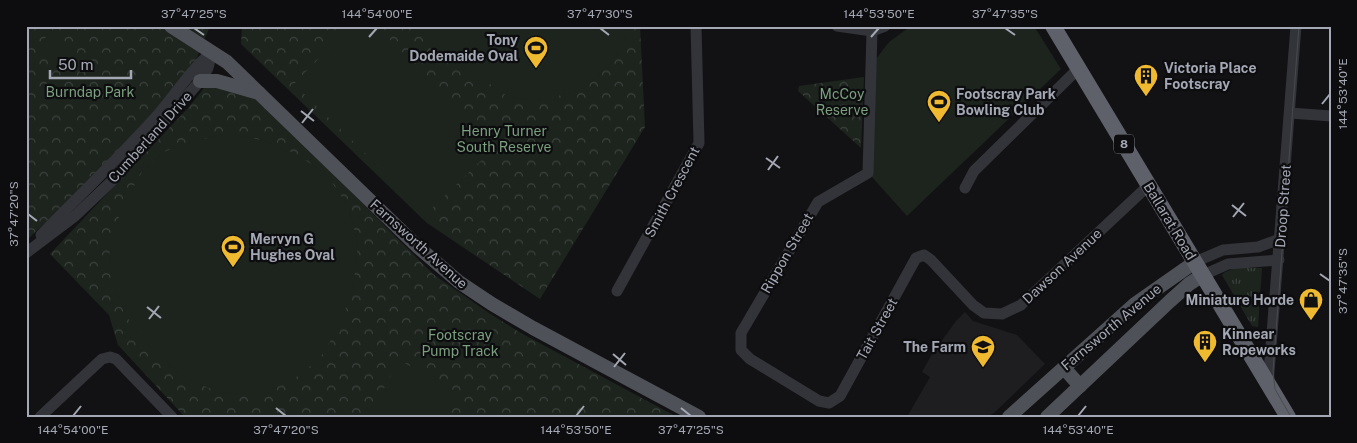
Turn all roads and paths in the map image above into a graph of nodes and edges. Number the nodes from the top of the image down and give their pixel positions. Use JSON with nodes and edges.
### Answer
{"nodes":[{"id":1,"x":171,"y":26,"type":"edge"},
{"id":2,"x":696,"y":26,"type":"edge"},
{"id":3,"x":837,"y":26,"type":"edge"},
{"id":4,"x":885,"y":26,"type":"edge"},
{"id":5,"x":1053,"y":26,"type":"edge"},
{"id":6,"x":1296,"y":26,"type":"edge"},
{"id":7,"x":872,"y":31,"type":"junction"},
{"id":8,"x":212,"y":52,"type":"junction"},
{"id":9,"x":1079,"y":68,"type":"junction"},
{"id":10,"x":200,"y":80,"type":"junction"},
{"id":11,"x":262,"y":94,"type":"junction"},
{"id":12,"x":1290,"y":113,"type":"junction"},
{"id":13,"x":1331,"y":116,"type":"edge"},
{"id":14,"x":1149,"y":186,"type":"junction"},
{"id":15,"x":965,"y":188,"type":"dead end"},
{"id":16,"x":1280,"y":239,"type":"junction"},
{"id":17,"x":26,"y":253,"type":"edge"},
{"id":18,"x":924,"y":255,"type":"joint"},
{"id":19,"x":1279,"y":260,"type":"junction"},
{"id":20,"x":1199,"y":269,"type":"junction"},
{"id":21,"x":617,"y":291,"type":"dead end"},
{"id":22,"x":1100,"y":335,"type":"junction"},
{"id":23,"x":1116,"y":352,"type":"junction"},
{"id":24,"x":1064,"y":368,"type":"junction"},
{"id":25,"x":1268,"y":385,"type":"junction"},
{"id":26,"x":1080,"y":386,"type":"junction"},
{"id":27,"x":829,"y":403,"type":"joint"},
{"id":28,"x":40,"y":417,"type":"edge"},
{"id":29,"x":172,"y":417,"type":"edge"},
{"id":30,"x":699,"y":417,"type":"edge"},
{"id":31,"x":1009,"y":417,"type":"edge"},
{"id":32,"x":1047,"y":417,"type":"edge"},
{"id":33,"x":1288,"y":417,"type":"edge"}],
"edges":[{"from":1,"to":8,"type":"main road","name":"Farnsworth Avenue"},
{"from":2,"to":21,"type":"street","name":"Smith Crescent"},
{"from":3,"to":7,"type":"street"},
{"from":4,"to":7,"type":"street"},
{"from":5,"to":9,"type":"highway","name":"Ballarat Road","number":"8"},
{"from":6,"to":12,"type":"street","name":"Droop Street"},
{"from":7,"to":27,"type":"street","name":"Rippon Street"},
{"from":8,"to":10,"type":"street","name":"Cumberland Drive"},
{"from":8,"to":11,"type":"main road","name":"Farnsworth Avenue"},
{"from":8,"to":17,"type":"street","name":"Cumberland Drive"},
{"from":9,"to":14,"type":"highway","name":"Ballarat Road","number":"8"},
{"from":9,"to":15,"type":"street"},
{"from":10,"to":11,"type":"main road"},
{"from":10,"to":17,"type":"street","name":"Cumberland Drive"},
{"from":11,"to":30,"type":"main road","name":"Farnsworth Avenue"},
{"from":12,"to":13,"type":"street"},
{"from":12,"to":16,"type":"street","name":"Droop Street"},
{"from":14,"to":18,"type":"street","name":"Dawson Avenue"},
{"from":14,"to":20,"type":"highway","name":"Ballarat Road","number":"8"},
{"from":16,"to":19,"type":"street","name":"Droop Street"},
{"from":16,"to":20,"type":"street","name":"Farnsworth Avenue"},
{"from":18,"to":27,"type":"street","name":"Tait Street"},
{"from":19,"to":20,"type":"street","name":"Farnsworth Avenue"},
{"from":19,"to":25,"type":"street","name":"Droop Street"},
{"from":20,"to":22,"type":"main road","name":"Farnsworth Avenue"},
{"from":20,"to":23,"type":"main road","name":"Farnsworth Avenue"},
{"from":20,"to":25,"type":"highway","name":"Ballarat Road","number":"8"},
{"from":22,"to":23,"type":"main road"},
{"from":22,"to":24,"type":"main road","name":"Farnsworth Avenue"},
{"from":23,"to":26,"type":"main road","name":"Farnsworth Avenue"},
{"from":24,"to":26,"type":"main road"},
{"from":24,"to":31,"type":"main road","name":"Farnsworth Avenue"},
{"from":25,"to":33,"type":"highway","name":"Ballarat Road","number":"8"},
{"from":26,"to":32,"type":"main road","name":"Farnsworth Avenue"},
{"from":28,"to":29,"type":"street"}]}
